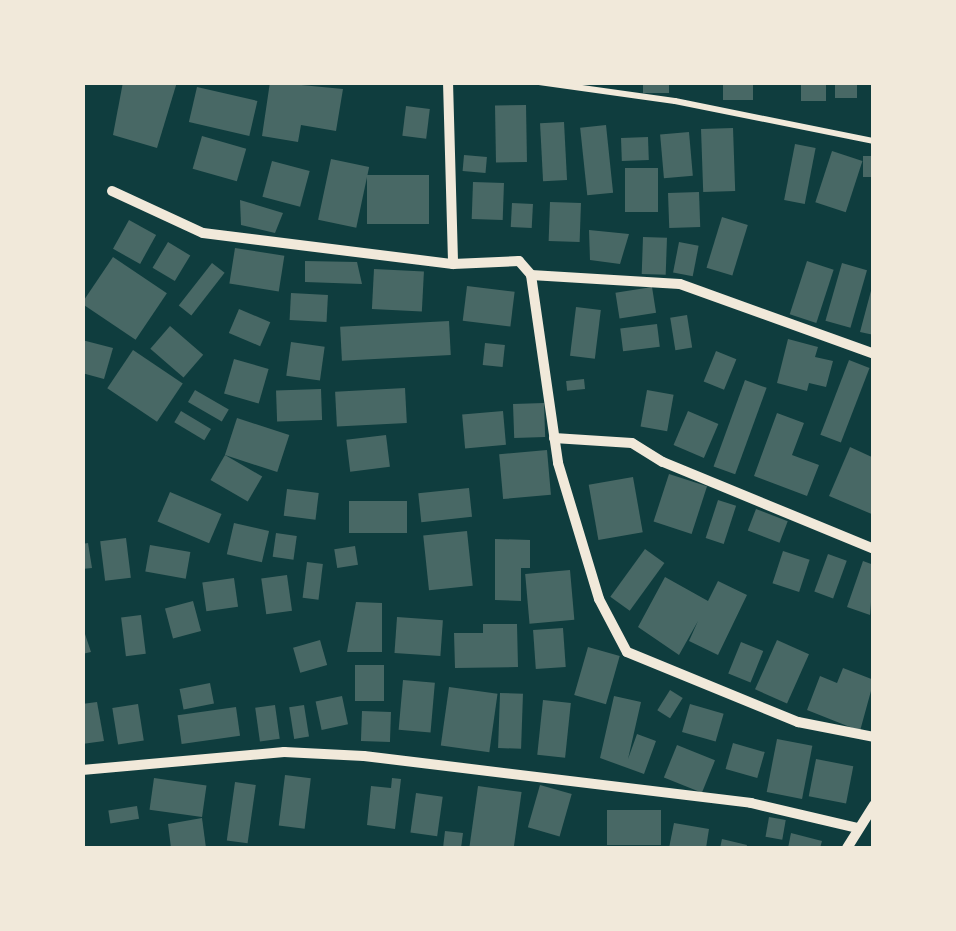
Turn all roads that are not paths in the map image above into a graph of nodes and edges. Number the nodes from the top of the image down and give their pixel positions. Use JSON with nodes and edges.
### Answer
{"nodes":[{"id":1,"x":448,"y":82,"type":"edge"},
{"id":2,"x":112,"y":191,"type":"dead end"},
{"id":3,"x":453,"y":264,"type":"junction"},
{"id":4,"x":530,"y":274,"type":"junction"},
{"id":5,"x":874,"y":354,"type":"edge"},
{"id":6,"x":554,"y":438,"type":"junction"},
{"id":7,"x":874,"y":549,"type":"edge"},
{"id":8,"x":874,"y":738,"type":"edge"},
{"id":9,"x":82,"y":770,"type":"edge"},
{"id":10,"x":874,"y":805,"type":"edge"},
{"id":11,"x":858,"y":828,"type":"junction"},
{"id":12,"x":847,"y":848,"type":"edge"}],
"edges":[{"from":1,"to":3,"type":"street"},
{"from":2,"to":3,"type":"street"},
{"from":3,"to":4,"type":"street"},
{"from":4,"to":5,"type":"street"},
{"from":4,"to":6,"type":"street"},
{"from":6,"to":7,"type":"street"},
{"from":6,"to":8,"type":"street"},
{"from":9,"to":11,"type":"street"},
{"from":10,"to":11,"type":"street"},
{"from":11,"to":12,"type":"street"}]}
